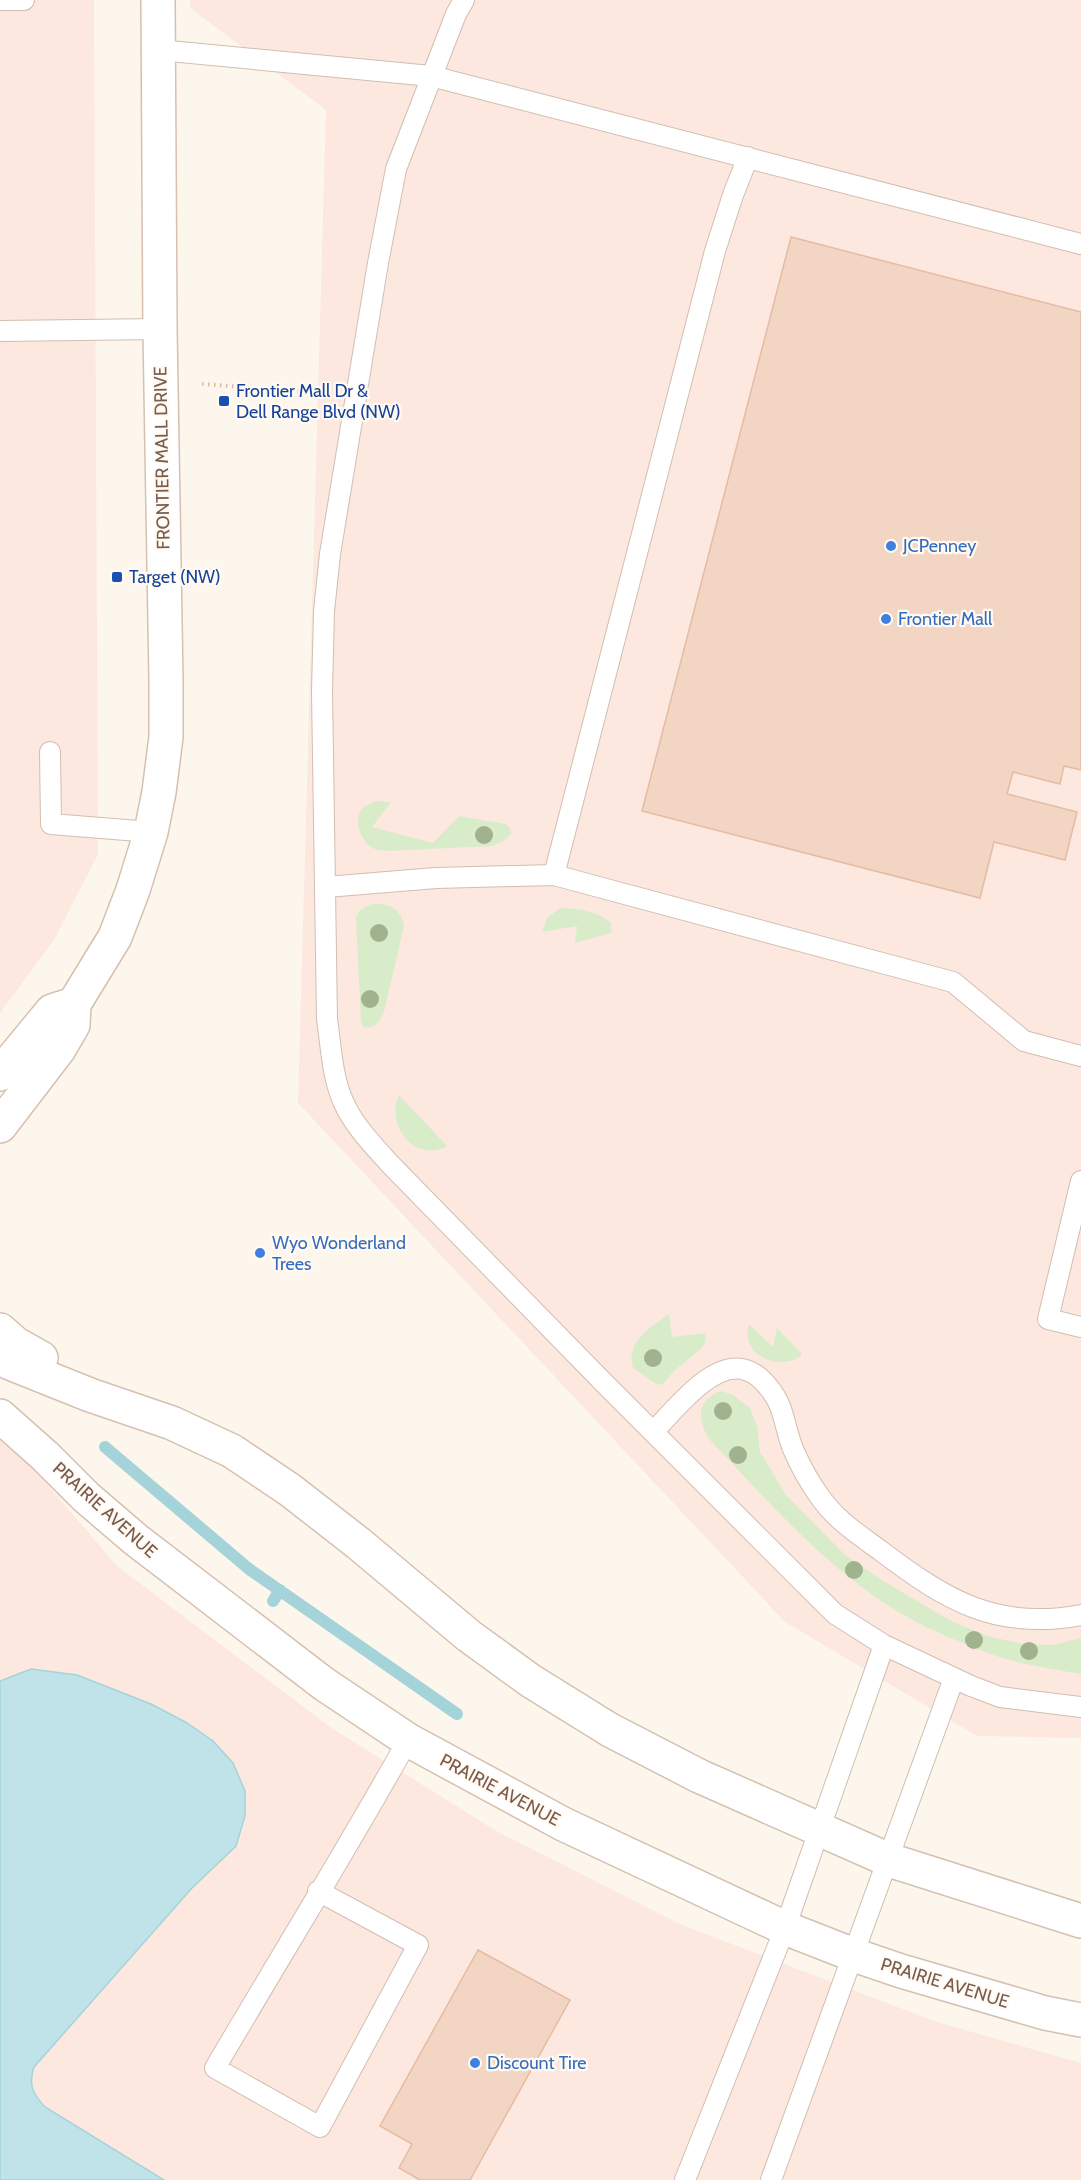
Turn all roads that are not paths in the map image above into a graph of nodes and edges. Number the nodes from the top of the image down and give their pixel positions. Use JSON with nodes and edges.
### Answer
{"nodes":[{"id":1,"x":0,"y":0,"type":"edge"},
{"id":2,"x":24,"y":0,"type":"edge"},
{"id":3,"x":158,"y":0,"type":"edge"},
{"id":4,"x":464,"y":0,"type":"edge"},
{"id":5,"x":159,"y":51,"type":"junction"},
{"id":6,"x":431,"y":76,"type":"junction"},
{"id":7,"x":748,"y":158,"type":"junction"},
{"id":8,"x":1081,"y":244,"type":"edge"},
{"id":9,"x":160,"y":329,"type":"junction"},
{"id":10,"x":0,"y":331,"type":"edge"},
{"id":11,"x":50,"y":752,"type":"dead end"},
{"id":12,"x":151,"y":832,"type":"junction"},
{"id":13,"x":554,"y":875,"type":"junction"},
{"id":14,"x":326,"y":886,"type":"junction"},
{"id":15,"x":74,"y":1004,"type":"junction"},
{"id":16,"x":1081,"y":1056,"type":"edge"},
{"id":17,"x":0,"y":1074,"type":"edge"},
{"id":18,"x":0,"y":1126,"type":"edge"},
{"id":19,"x":1081,"y":1181,"type":"edge"},
{"id":20,"x":1081,"y":1327,"type":"edge"},
{"id":21,"x":0,"y":1330,"type":"edge"},
{"id":22,"x":0,"y":1357,"type":"edge"},
{"id":23,"x":90,"y":1395,"type":"junction"},
{"id":24,"x":0,"y":1416,"type":"edge"},
{"id":25,"x":653,"y":1432,"type":"junction"},
{"id":26,"x":1081,"y":1615,"type":"edge"},
{"id":27,"x":884,"y":1645,"type":"junction"},
{"id":28,"x":954,"y":1678,"type":"junction"},
{"id":29,"x":1081,"y":1707,"type":"edge"},
{"id":30,"x":408,"y":1740,"type":"junction"},
{"id":31,"x":819,"y":1830,"type":"junction"},
{"id":32,"x":889,"y":1860,"type":"junction"},
{"id":33,"x":318,"y":1891,"type":"junction"},
{"id":34,"x":1081,"y":1921,"type":"edge"},
{"id":35,"x":785,"y":1928,"type":"junction"},
{"id":36,"x":854,"y":1955,"type":"junction"},
{"id":37,"x":1081,"y":2020,"type":"edge"},
{"id":38,"x":685,"y":2180,"type":"edge"},
{"id":39,"x":771,"y":2180,"type":"edge"}],
"edges":[{"from":1,"to":2,"type":"lane"},
{"from":3,"to":5,"type":"street","name":"FRONTIER MALL DRIVE"},
{"from":4,"to":6,"type":"lane"},
{"from":5,"to":6,"type":"lane"},
{"from":5,"to":9,"type":"street","name":"FRONTIER MALL DRIVE"},
{"from":6,"to":7,"type":"lane"},
{"from":6,"to":14,"type":"lane"},
{"from":7,"to":8,"type":"lane"},
{"from":7,"to":13,"type":"lane"},
{"from":9,"to":10,"type":"lane"},
{"from":9,"to":12,"type":"street","name":"FRONTIER MALL DRIVE"},
{"from":11,"to":12,"type":"lane"},
{"from":12,"to":15,"type":"street","name":"FRONTIER MALL DRIVE"},
{"from":13,"to":14,"type":"lane"},
{"from":13,"to":16,"type":"lane"},
{"from":14,"to":25,"type":"lane"},
{"from":15,"to":17,"type":"street"},
{"from":15,"to":18,"type":"street","name":"FRONTIER MALL DRIVE"},
{"from":19,"to":20,"type":"lane"},
{"from":21,"to":23,"type":"street"},
{"from":22,"to":23,"type":"street"},
{"from":23,"to":31,"type":"street"},
{"from":24,"to":30,"type":"street","name":"PRAIRIE AVENUE"},
{"from":25,"to":26,"type":"lane"},
{"from":25,"to":27,"type":"lane"},
{"from":27,"to":28,"type":"lane"},
{"from":27,"to":31,"type":"lane"},
{"from":28,"to":29,"type":"lane"},
{"from":28,"to":32,"type":"lane"},
{"from":30,"to":33,"type":"lane"},
{"from":30,"to":35,"type":"street","name":"PRAIRIE AVENUE"},
{"from":31,"to":32,"type":"street"},
{"from":31,"to":35,"type":"lane"},
{"from":32,"to":34,"type":"street"},
{"from":32,"to":36,"type":"lane"},
{"from":33,"to":33,"type":"lane"},
{"from":35,"to":36,"type":"street","name":"PRAIRIE AVENUE"},
{"from":35,"to":38,"type":"lane"},
{"from":36,"to":37,"type":"street","name":"PRAIRIE AVENUE"},
{"from":36,"to":39,"type":"lane"}]}
